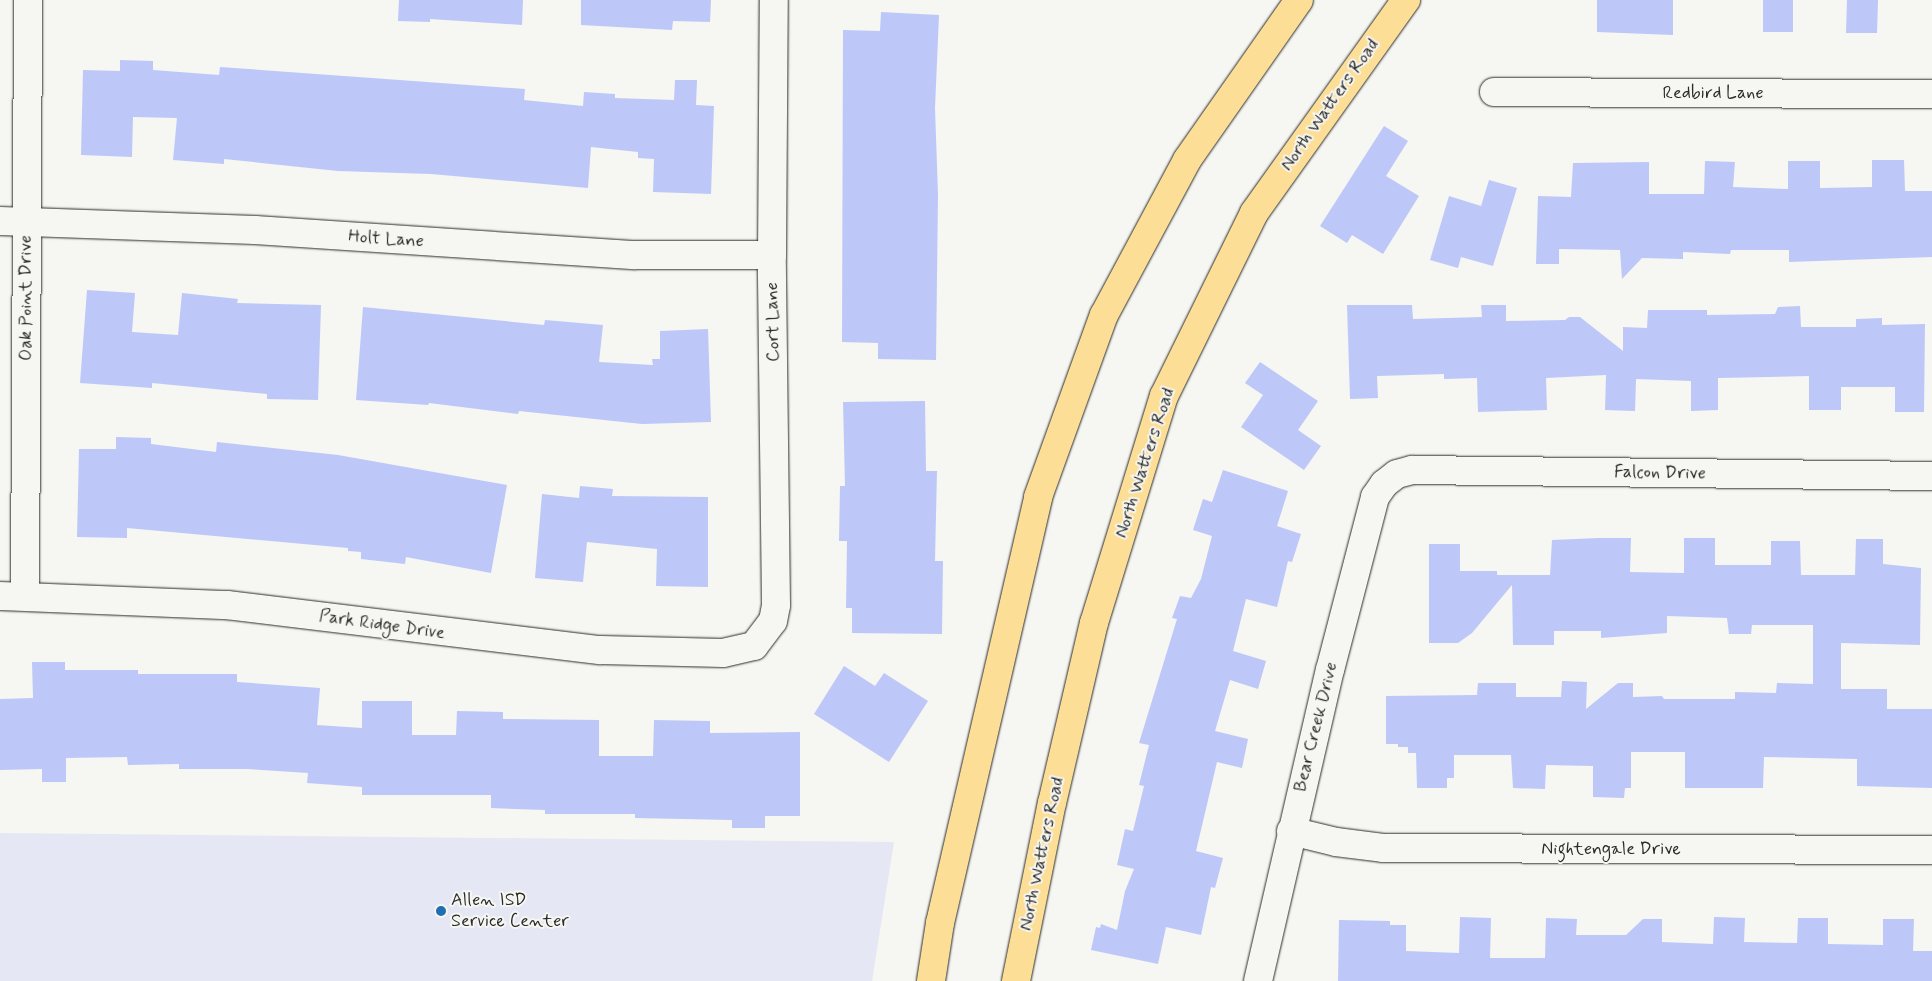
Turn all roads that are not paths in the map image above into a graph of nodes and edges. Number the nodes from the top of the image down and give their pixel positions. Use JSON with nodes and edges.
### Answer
{"nodes":[{"id":1,"x":28,"y":0,"type":"edge"},
{"id":2,"x":774,"y":0,"type":"edge"},
{"id":3,"x":1299,"y":0,"type":"edge"},
{"id":4,"x":1406,"y":0,"type":"edge"},
{"id":5,"x":1494,"y":92,"type":"dead end"},
{"id":6,"x":1932,"y":94,"type":"edge"},
{"id":7,"x":27,"y":220,"type":"junction"},
{"id":8,"x":0,"y":221,"type":"edge"},
{"id":9,"x":772,"y":255,"type":"junction"},
{"id":10,"x":1932,"y":476,"type":"edge"},
{"id":11,"x":1390,"y":480,"type":"joint"},
{"id":12,"x":12,"y":595,"type":"edge"},
{"id":13,"x":760,"y":640,"type":"joint"},
{"id":14,"x":1291,"y":831,"type":"junction"},
{"id":15,"x":1932,"y":850,"type":"edge"},
{"id":16,"x":931,"y":981,"type":"edge"},
{"id":17,"x":1016,"y":981,"type":"edge"},
{"id":18,"x":1258,"y":981,"type":"edge"}],
"edges":[{"from":1,"to":7,"type":"street","name":"Oak Point Drive"},
{"from":2,"to":9,"type":"street","name":"Cort Lane"},
{"from":3,"to":16,"type":"main road"},
{"from":4,"to":17,"type":"main road","name":"North Watters Road"},
{"from":5,"to":6,"type":"street","name":"Redbird Lane"},
{"from":7,"to":8,"type":"street","name":"Holt Lane"},
{"from":7,"to":9,"type":"street","name":"Holt Lane"},
{"from":7,"to":12,"type":"street","name":"Oak Point Drive"},
{"from":9,"to":13,"type":"street","name":"Cort Lane"},
{"from":10,"to":11,"type":"street","name":"Falcon Drive"},
{"from":11,"to":14,"type":"street","name":"Bear Creek Drive"},
{"from":12,"to":13,"type":"street","name":"Park Ridge Drive"},
{"from":14,"to":15,"type":"street","name":"Nightengale Drive"},
{"from":14,"to":18,"type":"street","name":"Bear Creek Drive"}]}
